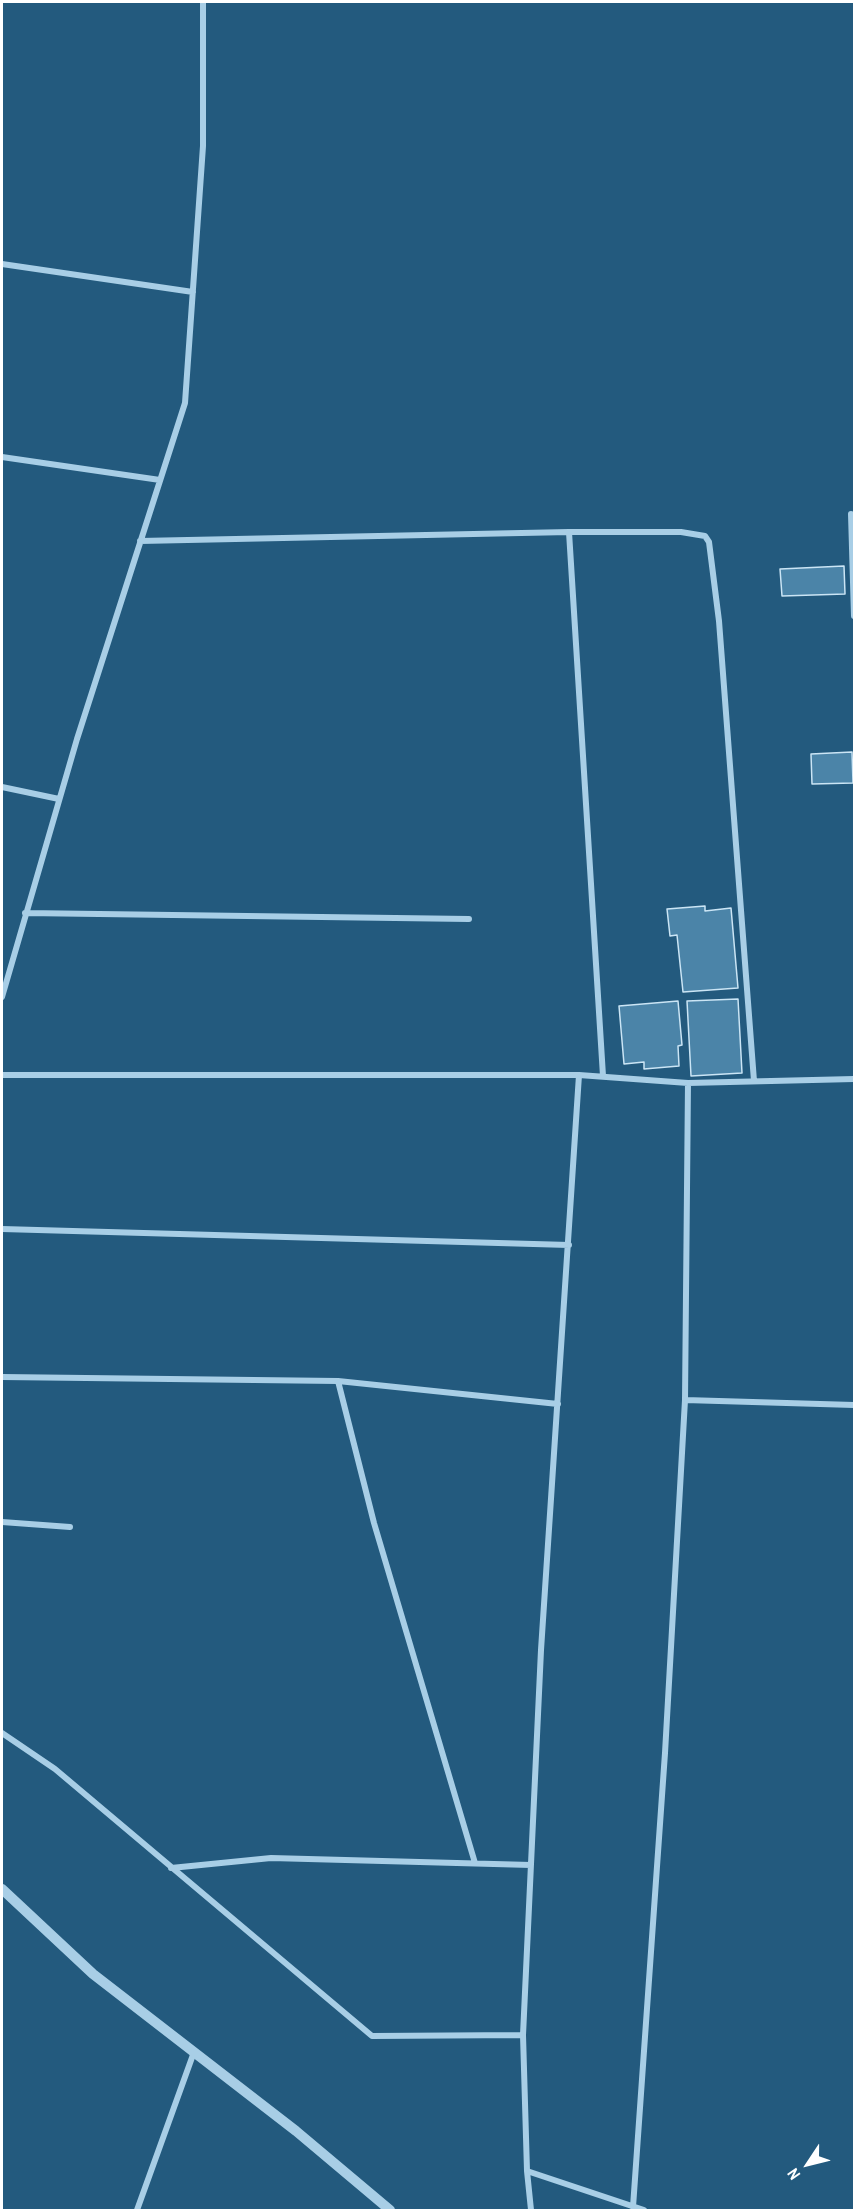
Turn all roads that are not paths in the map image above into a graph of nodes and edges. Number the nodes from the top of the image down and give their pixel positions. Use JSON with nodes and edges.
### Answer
{"nodes":[{"id":1,"x":203,"y":2,"type":"edge"},
{"id":2,"x":2,"y":264,"type":"edge"},
{"id":3,"x":193,"y":292,"type":"junction"},
{"id":4,"x":2,"y":457,"type":"edge"},
{"id":5,"x":160,"y":480,"type":"junction"},
{"id":6,"x":851,"y":514,"type":"dead end"},
{"id":7,"x":569,"y":532,"type":"junction"},
{"id":8,"x":140,"y":541,"type":"junction"},
{"id":9,"x":855,"y":616,"type":"edge"},
{"id":10,"x":2,"y":787,"type":"edge"},
{"id":11,"x":59,"y":799,"type":"junction"},
{"id":12,"x":25,"y":913,"type":"junction"},
{"id":13,"x":469,"y":918,"type":"dead end"},
{"id":14,"x":2,"y":997,"type":"edge"},
{"id":15,"x":2,"y":1075,"type":"edge"},
{"id":16,"x":579,"y":1075,"type":"junction"},
{"id":17,"x":603,"y":1076,"type":"junction"},
{"id":18,"x":855,"y":1079,"type":"edge"},
{"id":19,"x":754,"y":1081,"type":"junction"},
{"id":20,"x":688,"y":1083,"type":"junction"},
{"id":21,"x":2,"y":1229,"type":"edge"},
{"id":22,"x":569,"y":1245,"type":"junction"},
{"id":23,"x":2,"y":1377,"type":"edge"},
{"id":24,"x":338,"y":1382,"type":"junction"},
{"id":25,"x":685,"y":1400,"type":"junction"},
{"id":26,"x":558,"y":1404,"type":"junction"},
{"id":27,"x":855,"y":1405,"type":"edge"},
{"id":28,"x":2,"y":1522,"type":"edge"},
{"id":29,"x":70,"y":1527,"type":"dead end"},
{"id":30,"x":2,"y":1733,"type":"edge"},
{"id":31,"x":475,"y":1863,"type":"junction"},
{"id":32,"x":531,"y":1865,"type":"junction"},
{"id":33,"x":171,"y":1868,"type":"junction"},
{"id":34,"x":2,"y":1889,"type":"edge"},
{"id":35,"x":523,"y":2035,"type":"junction"},
{"id":36,"x":194,"y":2052,"type":"junction"},
{"id":37,"x":527,"y":2171,"type":"junction"},
{"id":38,"x":633,"y":2207,"type":"junction"},
{"id":39,"x":137,"y":2211,"type":"edge"},
{"id":40,"x":390,"y":2211,"type":"edge"},
{"id":41,"x":531,"y":2211,"type":"edge"},
{"id":42,"x":644,"y":2211,"type":"edge"}],
"edges":[{"from":1,"to":3,"type":"street"},
{"from":2,"to":3,"type":"street"},
{"from":3,"to":5,"type":"street"},
{"from":4,"to":5,"type":"street"},
{"from":5,"to":8,"type":"street"},
{"from":6,"to":9,"type":"street"},
{"from":7,"to":8,"type":"street"},
{"from":7,"to":17,"type":"street"},
{"from":7,"to":19,"type":"street"},
{"from":8,"to":11,"type":"street"},
{"from":10,"to":11,"type":"street"},
{"from":11,"to":12,"type":"street"},
{"from":12,"to":13,"type":"street"},
{"from":12,"to":14,"type":"street"},
{"from":15,"to":16,"type":"street"},
{"from":16,"to":17,"type":"street"},
{"from":16,"to":22,"type":"street"},
{"from":17,"to":20,"type":"street"},
{"from":18,"to":19,"type":"street"},
{"from":19,"to":20,"type":"street"},
{"from":20,"to":25,"type":"street"},
{"from":21,"to":22,"type":"street"},
{"from":22,"to":26,"type":"street"},
{"from":23,"to":24,"type":"street"},
{"from":24,"to":26,"type":"street"},
{"from":24,"to":31,"type":"street"},
{"from":25,"to":27,"type":"street"},
{"from":25,"to":38,"type":"street"},
{"from":26,"to":32,"type":"street"},
{"from":28,"to":29,"type":"street"},
{"from":30,"to":33,"type":"street"},
{"from":31,"to":32,"type":"street"},
{"from":31,"to":33,"type":"street"},
{"from":32,"to":35,"type":"street"},
{"from":33,"to":35,"type":"street"},
{"from":34,"to":36,"type":"street"},
{"from":35,"to":37,"type":"street"},
{"from":36,"to":39,"type":"street"},
{"from":36,"to":40,"type":"street"},
{"from":37,"to":38,"type":"street"},
{"from":37,"to":41,"type":"street"},
{"from":38,"to":42,"type":"street"}]}
